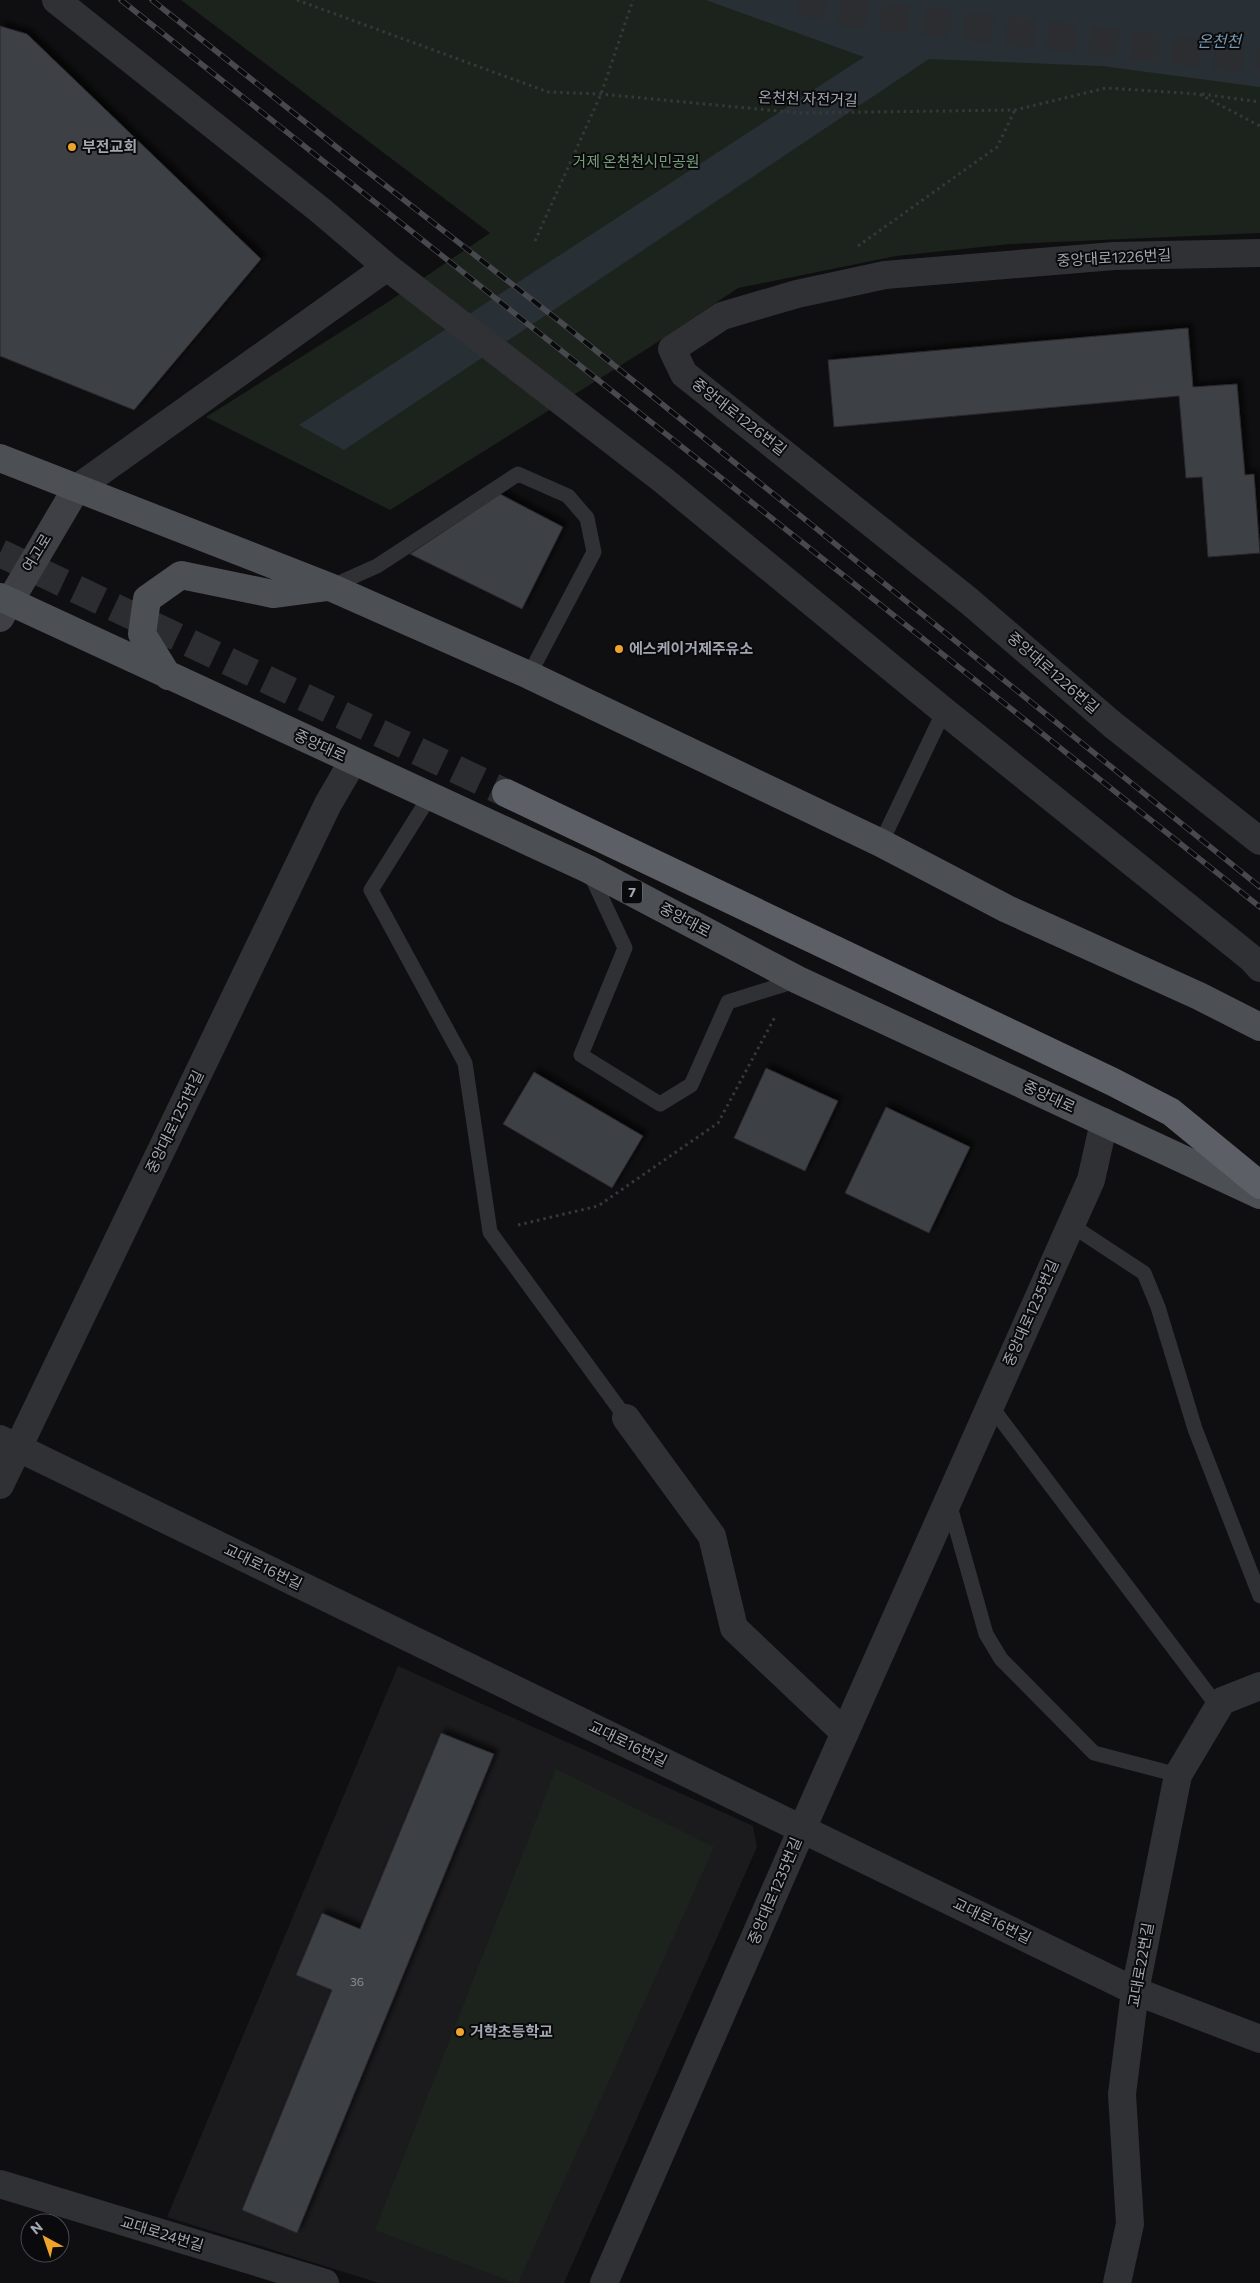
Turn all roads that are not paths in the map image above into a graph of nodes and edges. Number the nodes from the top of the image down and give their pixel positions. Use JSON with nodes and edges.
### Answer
{"nodes":[{"id":1,"x":56,"y":0,"type":"edge"},
{"id":2,"x":1260,"y":253,"type":"edge"},
{"id":3,"x":388,"y":267,"type":"junction"},
{"id":4,"x":0,"y":458,"type":"edge"},
{"id":5,"x":76,"y":489,"type":"junction"},
{"id":6,"x":330,"y":587,"type":"junction"},
{"id":7,"x":3,"y":606,"type":"edge"},
{"id":8,"x":529,"y":675,"type":"junction"},
{"id":9,"x":168,"y":676,"type":"junction"},
{"id":10,"x":944,"y":711,"type":"junction"},
{"id":11,"x":354,"y":761,"type":"junction"},
{"id":12,"x":506,"y":793,"type":"tunnel mouth"},
{"id":13,"x":430,"y":796,"type":"junction"},
{"id":14,"x":1260,"y":841,"type":"edge"},
{"id":15,"x":881,"y":843,"type":"junction"},
{"id":16,"x":588,"y":869,"type":"junction"},
{"id":17,"x":1260,"y":968,"type":"edge"},
{"id":18,"x":798,"y":980,"type":"junction"},
{"id":19,"x":1260,"y":1027,"type":"edge"},
{"id":20,"x":1104,"y":1122,"type":"junction"},
{"id":21,"x":1260,"y":1185,"type":"edge"},
{"id":22,"x":1260,"y":1195,"type":"edge"},
{"id":23,"x":1071,"y":1226,"type":"junction"},
{"id":24,"x":990,"y":1405,"type":"junction"},
{"id":25,"x":626,"y":1418,"type":"joint"},
{"id":26,"x":9,"y":1444,"type":"edge"},
{"id":27,"x":0,"y":1485,"type":"edge"},
{"id":28,"x":948,"y":1501,"type":"junction"},
{"id":29,"x":1260,"y":1596,"type":"edge"},
{"id":30,"x":1260,"y":1686,"type":"edge"},
{"id":31,"x":1218,"y":1707,"type":"junction"},
{"id":32,"x":845,"y":1733,"type":"junction"},
{"id":33,"x":1178,"y":1775,"type":"junction"},
{"id":34,"x":802,"y":1828,"type":"junction"},
{"id":35,"x":1135,"y":1991,"type":"junction"},
{"id":36,"x":1260,"y":2039,"type":"edge"},
{"id":37,"x":0,"y":2184,"type":"edge"},
{"id":38,"x":325,"y":2283,"type":"edge"},
{"id":39,"x":604,"y":2283,"type":"edge"},
{"id":40,"x":1117,"y":2283,"type":"edge"}],
"edges":[{"from":1,"to":3,"type":"street"},
{"from":2,"to":14,"type":"street","name":"중앙대로1226번길"},
{"from":3,"to":5,"type":"street"},
{"from":3,"to":10,"type":"street"},
{"from":4,"to":5,"type":"main road"},
{"from":5,"to":6,"type":"main road"},
{"from":5,"to":7,"type":"main road","name":"여고로"},
{"from":6,"to":8,"type":"main road"},
{"from":6,"to":8,"type":"lane"},
{"from":6,"to":9,"type":"main road"},
{"from":7,"to":9,"type":"main road","name":"중앙대로","number":"7"},
{"from":8,"to":15,"type":"main road"},
{"from":9,"to":11,"type":"main road","name":"중앙대로","number":"7"},
{"from":10,"to":15,"type":"lane"},
{"from":10,"to":17,"type":"street"},
{"from":11,"to":13,"type":"main road","name":"중앙대로","number":"7"},
{"from":11,"to":26,"type":"street","name":"중앙대로1251번길"},
{"from":12,"to":21,"type":"highway"},
{"from":13,"to":16,"type":"main road","name":"중앙대로","number":"7"},
{"from":13,"to":25,"type":"lane"},
{"from":15,"to":19,"type":"main road"},
{"from":16,"to":18,"type":"main road","name":"중앙대로","number":"7"},
{"from":16,"to":18,"type":"lane"},
{"from":18,"to":20,"type":"main road","name":"중앙대로","number":"7"},
{"from":20,"to":22,"type":"main road","name":"중앙대로","number":"7"},
{"from":20,"to":23,"type":"street","name":"중앙대로1235번길"},
{"from":23,"to":24,"type":"street","name":"중앙대로1235번길"},
{"from":23,"to":29,"type":"lane"},
{"from":24,"to":28,"type":"street","name":"중앙대로1235번길"},
{"from":24,"to":31,"type":"lane"},
{"from":25,"to":32,"type":"street"},
{"from":26,"to":27,"type":"street","name":"중앙대로1251번길"},
{"from":26,"to":34,"type":"street","name":"교대로16번길"},
{"from":28,"to":32,"type":"street","name":"중앙대로1235번길"},
{"from":28,"to":33,"type":"lane"},
{"from":30,"to":31,"type":"street","name":"교대로22번길"},
{"from":31,"to":33,"type":"street","name":"교대로22번길"},
{"from":32,"to":34,"type":"street","name":"중앙대로1235번길"},
{"from":33,"to":35,"type":"street","name":"교대로22번길"},
{"from":34,"to":35,"type":"street","name":"교대로16번길"},
{"from":34,"to":39,"type":"street","name":"중앙대로1235번길"},
{"from":35,"to":36,"type":"street","name":"교대로16번길"},
{"from":35,"to":40,"type":"street","name":"교대로22번길"},
{"from":37,"to":38,"type":"street","name":"교대로24번길"}]}
